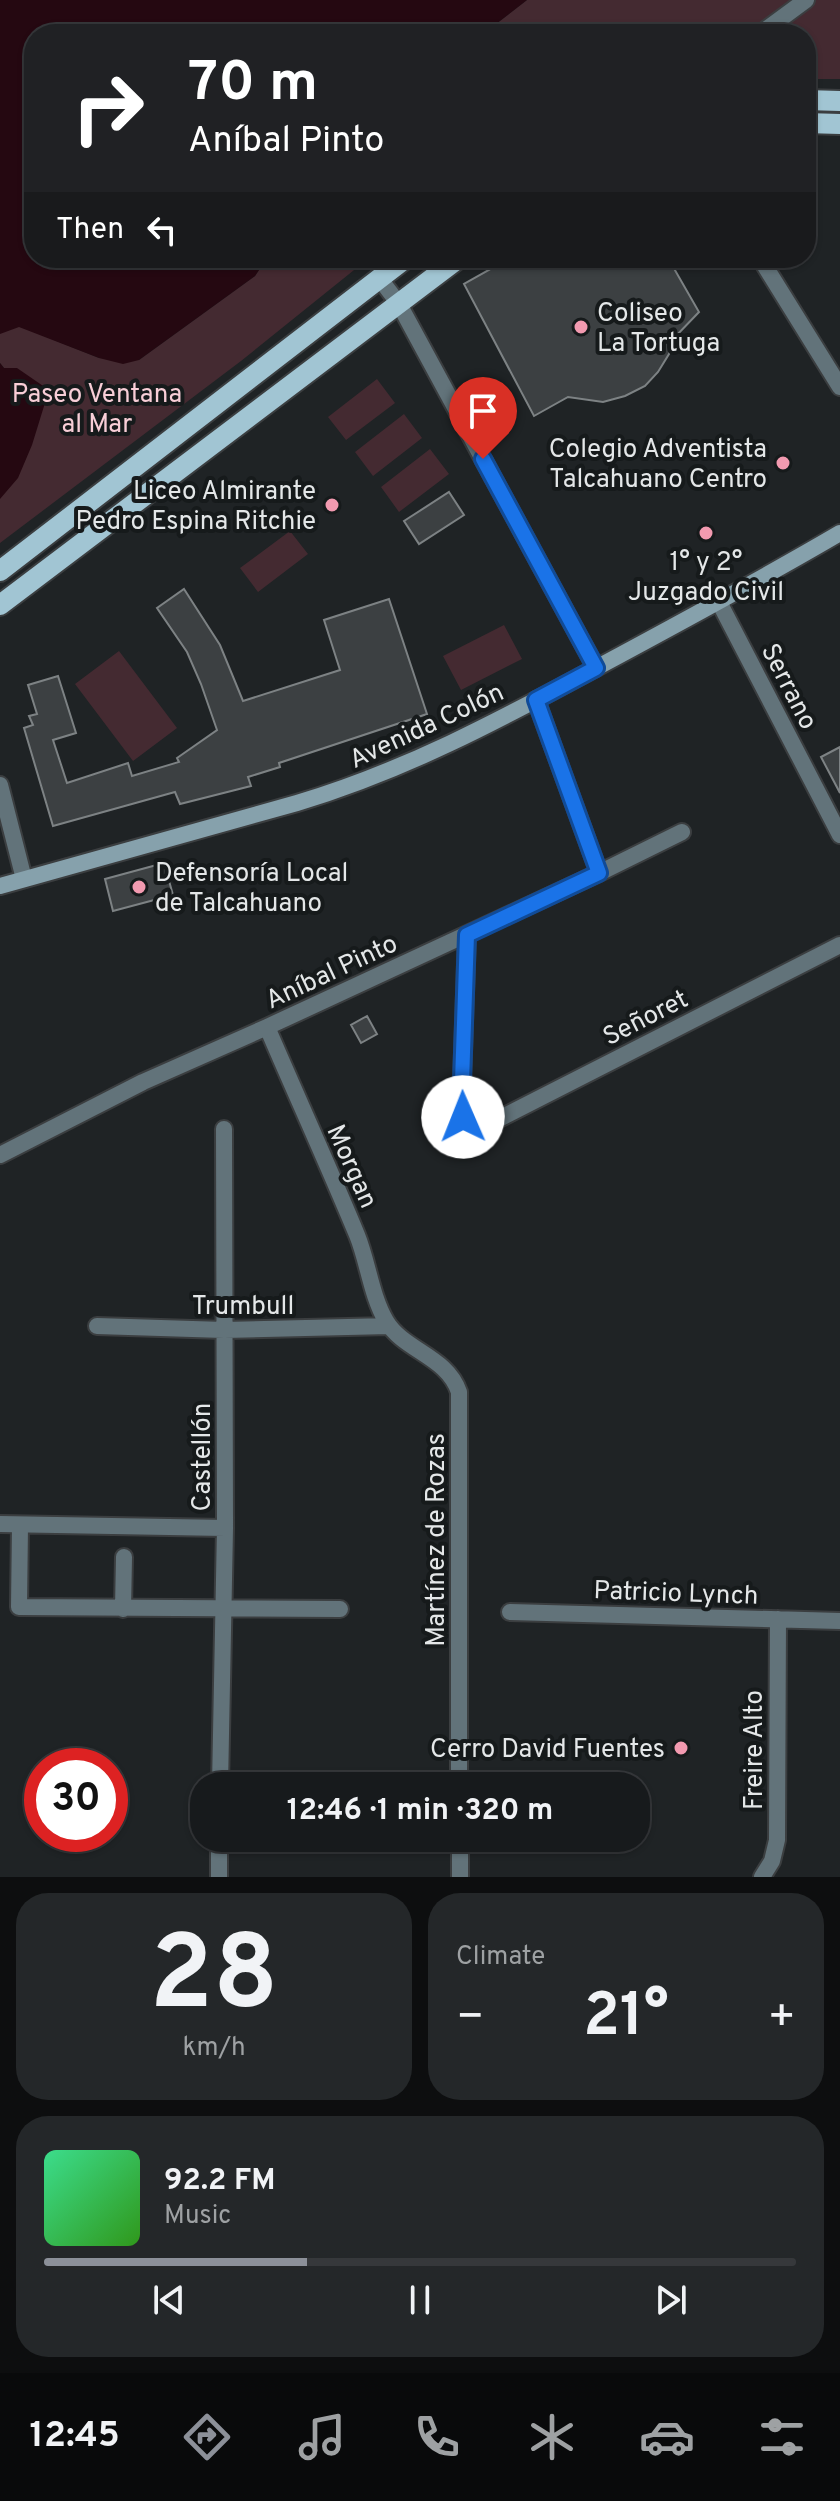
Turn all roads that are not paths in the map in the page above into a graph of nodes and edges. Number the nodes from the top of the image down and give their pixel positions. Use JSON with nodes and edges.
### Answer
{"nodes":[{"id":1,"x":806,"y":0,"type":"edge"},
{"id":2,"x":774,"y":24,"type":"edge"},
{"id":3,"x":816,"y":100,"type":"edge"},
{"id":4,"x":840,"y":101,"type":"edge"},
{"id":5,"x":816,"y":123,"type":"edge"},
{"id":6,"x":840,"y":124,"type":"edge"},
{"id":7,"x":394,"y":268,"type":"edge"},
{"id":8,"x":446,"y":268,"type":"edge"},
{"id":9,"x":766,"y":268,"type":"edge"},
{"id":10,"x":380,"y":279,"type":"junction"},
{"id":11,"x":399,"y":304,"type":"junction"},
{"id":12,"x":840,"y":387,"type":"edge"},
{"id":13,"x":840,"y":533,"type":"edge"},
{"id":14,"x":0,"y":571,"type":"edge"},
{"id":15,"x":719,"y":602,"type":"junction"},
{"id":16,"x":0,"y":605,"type":"edge"},
{"id":17,"x":596,"y":668,"type":"junction"},
{"id":18,"x":536,"y":700,"type":"junction"},
{"id":19,"x":0,"y":785,"type":"edge"},
{"id":20,"x":833,"y":805,"type":"edge"},
{"id":21,"x":682,"y":832,"type":"dead end"},
{"id":22,"x":840,"y":835,"type":"edge"},
{"id":23,"x":599,"y":873,"type":"junction"},
{"id":24,"x":24,"y":879,"type":"junction"},
{"id":25,"x":0,"y":886,"type":"edge"},
{"id":26,"x":467,"y":935,"type":"junction"},
{"id":27,"x":840,"y":945,"type":"edge"},
{"id":28,"x":267,"y":1027,"type":"junction"},
{"id":29,"x":224,"y":1129,"type":"dead end"},
{"id":30,"x":0,"y":1155,"type":"edge"},
{"id":31,"x":97,"y":1326,"type":"dead end"},
{"id":32,"x":389,"y":1326,"type":"junction"},
{"id":33,"x":224,"y":1330,"type":"junction"},
{"id":34,"x":0,"y":1524,"type":"edge"},
{"id":35,"x":20,"y":1525,"type":"junction"},
{"id":36,"x":225,"y":1528,"type":"junction"},
{"id":37,"x":124,"y":1557,"type":"dead end"},
{"id":38,"x":123,"y":1609,"type":"junction"},
{"id":39,"x":223,"y":1609,"type":"junction"},
{"id":40,"x":340,"y":1609,"type":"dead end"},
{"id":41,"x":510,"y":1612,"type":"dead end"},
{"id":42,"x":778,"y":1619,"type":"junction"},
{"id":43,"x":840,"y":1621,"type":"edge"},
{"id":44,"x":220,"y":1772,"type":"edge"},
{"id":45,"x":459,"y":1772,"type":"edge"},
{"id":46,"x":219,"y":1852,"type":"edge"},
{"id":47,"x":460,"y":1852,"type":"edge"},
{"id":48,"x":219,"y":1877,"type":"edge"},
{"id":49,"x":460,"y":1877,"type":"edge"},
{"id":50,"x":762,"y":1877,"type":"edge"}],
"edges":[{"from":1,"to":2,"type":"street"},
{"from":3,"to":4,"type":"main road"},
{"from":5,"to":6,"type":"main road"},
{"from":7,"to":10,"type":"main road"},
{"from":8,"to":11,"type":"main road"},
{"from":9,"to":12,"type":"street"},
{"from":10,"to":11,"type":"street"},
{"from":10,"to":14,"type":"main road"},
{"from":11,"to":16,"type":"main road"},
{"from":11,"to":17,"type":"street"},
{"from":13,"to":15,"type":"main road","name":"Avenida Colón"},
{"from":15,"to":17,"type":"main road","name":"Avenida Colón"},
{"from":15,"to":20,"type":"street","name":"Serrano"},
{"from":17,"to":18,"type":"main road","name":"Avenida Colón"},
{"from":18,"to":23,"type":"street"},
{"from":18,"to":24,"type":"main road","name":"Avenida Colón"},
{"from":19,"to":24,"type":"street"},
{"from":20,"to":22,"type":"street","name":"Serrano"},
{"from":21,"to":23,"type":"street","name":"Aníbal Pinto"},
{"from":23,"to":26,"type":"street","name":"Aníbal Pinto"},
{"from":24,"to":25,"type":"main road","name":"Avenida Colón"},
{"from":26,"to":27,"type":"street","name":"Señoret"},
{"from":26,"to":28,"type":"street","name":"Aníbal Pinto"},
{"from":28,"to":30,"type":"street","name":"Aníbal Pinto"},
{"from":28,"to":32,"type":"street","name":"Morgan"},
{"from":29,"to":33,"type":"street","name":"Castellón"},
{"from":31,"to":33,"type":"street","name":"Trumbull"},
{"from":32,"to":33,"type":"street","name":"Trumbull"},
{"from":32,"to":45,"type":"street","name":"Martínez de Rozas"},
{"from":33,"to":36,"type":"street","name":"Castellón"},
{"from":34,"to":35,"type":"street"},
{"from":35,"to":36,"type":"street"},
{"from":35,"to":38,"type":"street"},
{"from":36,"to":39,"type":"street","name":"Castellón"},
{"from":37,"to":38,"type":"street"},
{"from":38,"to":39,"type":"street"},
{"from":39,"to":40,"type":"street"},
{"from":39,"to":44,"type":"street","name":"Castellón"},
{"from":41,"to":42,"type":"street","name":"Patricio Lynch"},
{"from":42,"to":43,"type":"street","name":"Patricio Lynch"},
{"from":42,"to":50,"type":"street","name":"Freire Alto"},
{"from":46,"to":48,"type":"street"},
{"from":47,"to":49,"type":"street"}]}
